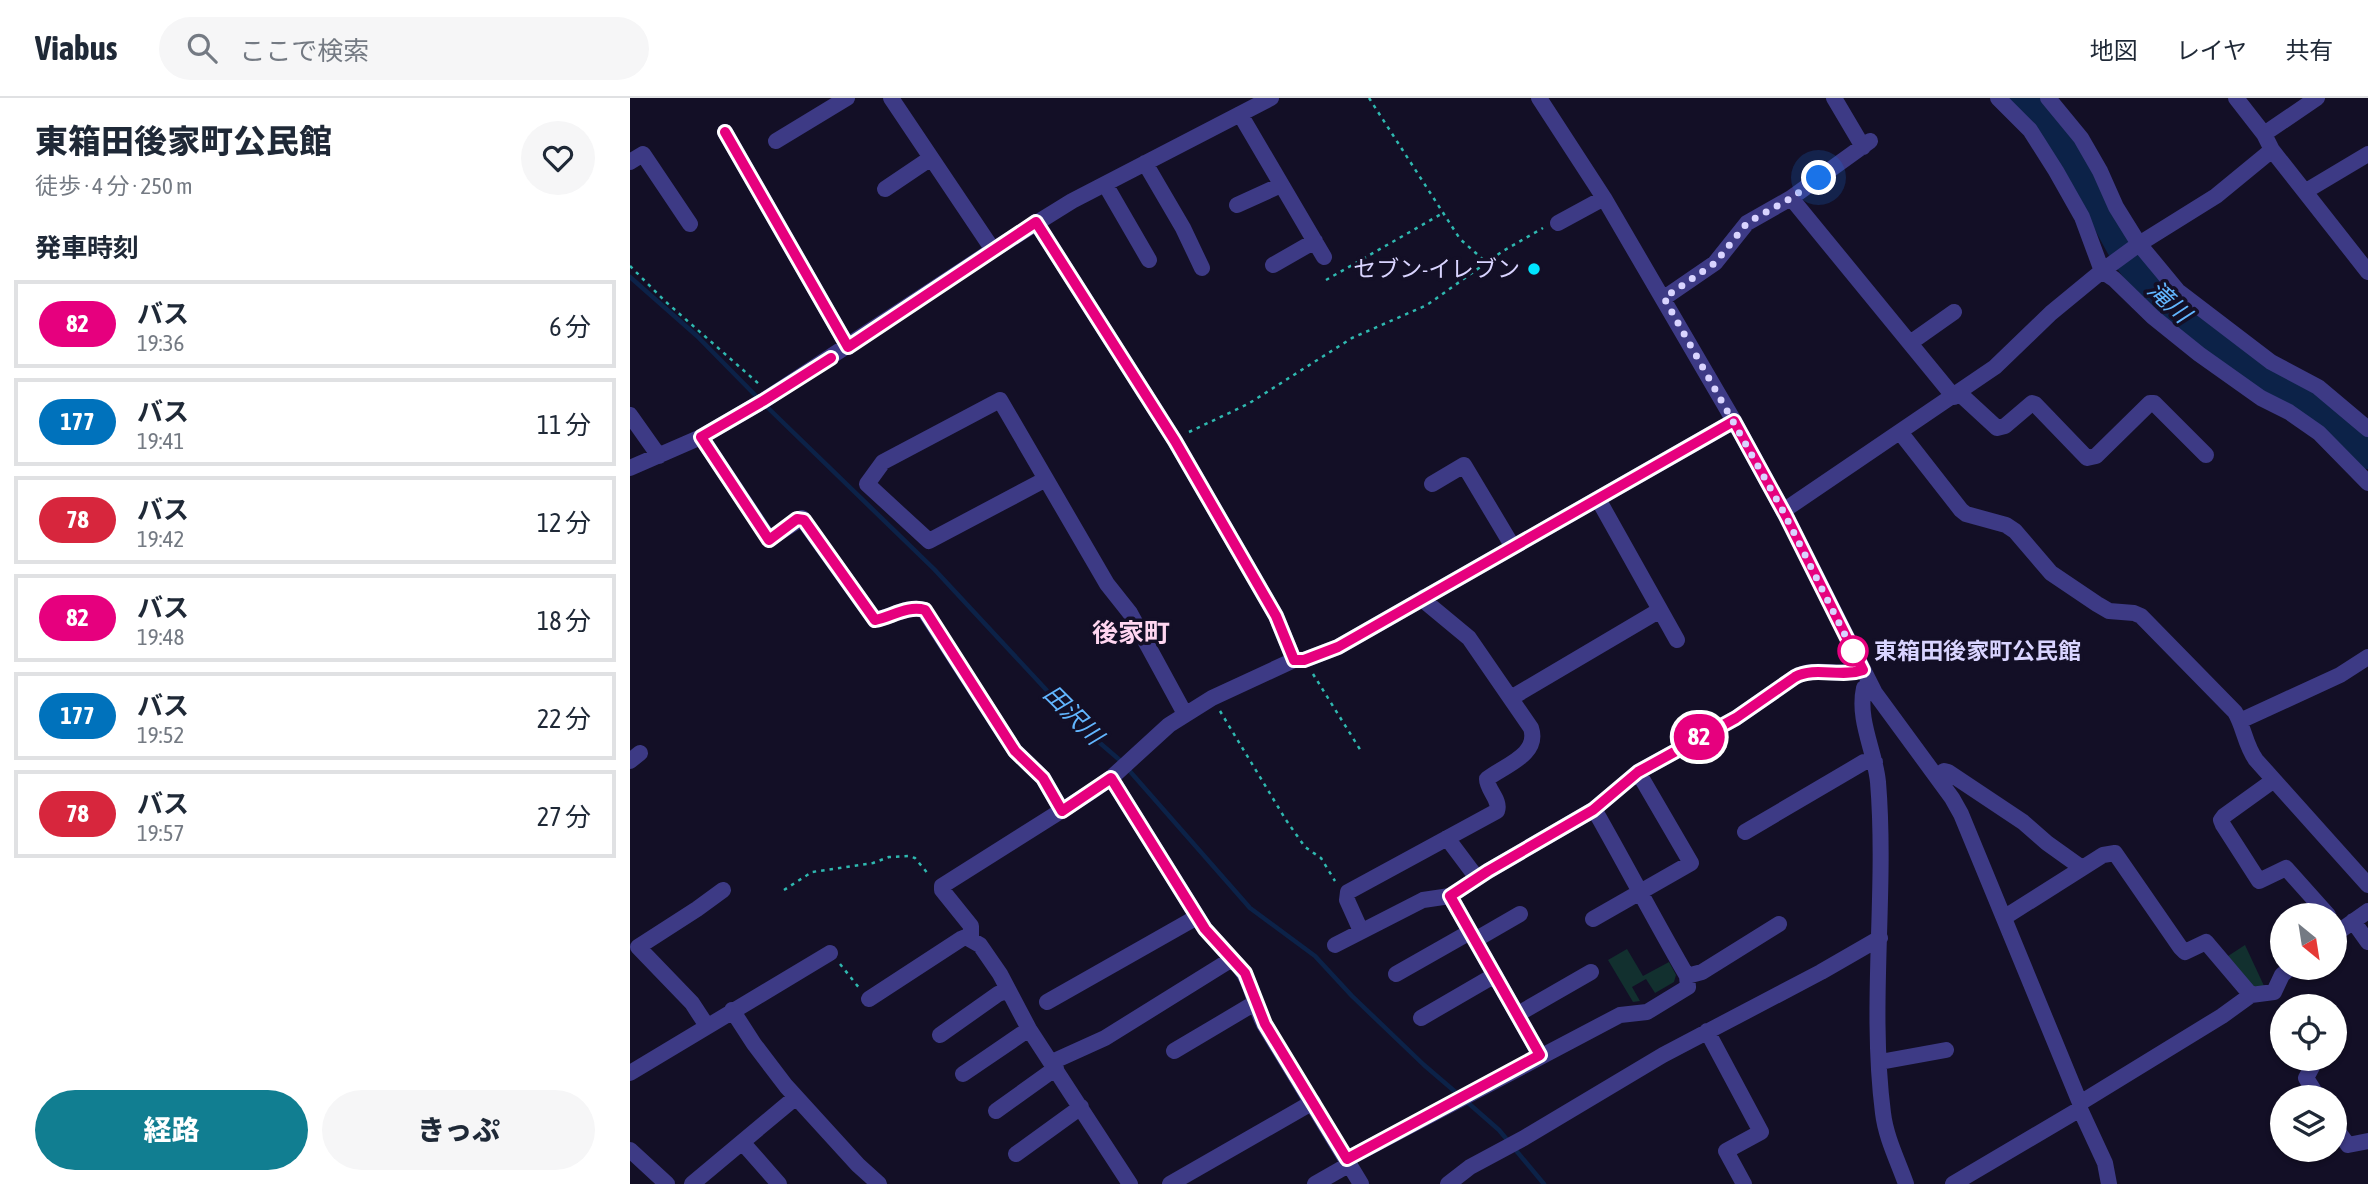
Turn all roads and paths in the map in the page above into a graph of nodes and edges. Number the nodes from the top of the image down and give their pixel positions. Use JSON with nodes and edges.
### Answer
{"nodes":[{"id":1,"x":847,"y":98,"type":"edge"},
{"id":2,"x":891,"y":98,"type":"edge"},
{"id":3,"x":1369,"y":98,"type":"edge"},
{"id":4,"x":1539,"y":98,"type":"edge"},
{"id":5,"x":1834,"y":98,"type":"edge"},
{"id":6,"x":1998,"y":98,"type":"edge"},
{"id":7,"x":2048,"y":98,"type":"edge"},
{"id":8,"x":2236,"y":98,"type":"edge"},
{"id":9,"x":2317,"y":98,"type":"edge"},
{"id":10,"x":1261,"y":100,"type":"edge"},
{"id":11,"x":1240,"y":114,"type":"junction"},
{"id":12,"x":725,"y":132,"type":"dead end"},
{"id":13,"x":2264,"y":134,"type":"junction"},
{"id":14,"x":776,"y":141,"type":"dead end"},
{"id":15,"x":2272,"y":150,"type":"junction"},
{"id":16,"x":2368,"y":155,"type":"edge"},
{"id":17,"x":931,"y":158,"type":"junction"},
{"id":18,"x":630,"y":162,"type":"edge"},
{"id":19,"x":1144,"y":163,"type":"junction"},
{"id":20,"x":1105,"y":184,"type":"junction"},
{"id":21,"x":1281,"y":185,"type":"junction"},
{"id":22,"x":885,"y":189,"type":"dead end"},
{"id":23,"x":2306,"y":191,"type":"junction"},
{"id":24,"x":1604,"y":198,"type":"junction"},
{"id":25,"x":1791,"y":198,"type":"junction"},
{"id":26,"x":1237,"y":205,"type":"dead end"},
{"id":27,"x":1443,"y":214,"type":"junction"},
{"id":28,"x":1036,"y":222,"type":"junction"},
{"id":29,"x":1558,"y":223,"type":"joint"},
{"id":30,"x":690,"y":224,"type":"dead end"},
{"id":31,"x":1315,"y":241,"type":"junction"},
{"id":32,"x":2138,"y":245,"type":"junction"},
{"id":33,"x":993,"y":250,"type":"junction"},
{"id":34,"x":1324,"y":257,"type":"dead end"},
{"id":35,"x":1149,"y":260,"type":"dead end"},
{"id":36,"x":1487,"y":263,"type":"junction"},
{"id":37,"x":1273,"y":265,"type":"dead end"},
{"id":38,"x":630,"y":266,"type":"edge"},
{"id":39,"x":1202,"y":268,"type":"dead end"},
{"id":40,"x":2105,"y":269,"type":"junction"},
{"id":41,"x":2368,"y":272,"type":"edge"},
{"id":42,"x":1326,"y":280,"type":"dead end"},
{"id":43,"x":1664,"y":298,"type":"junction"},
{"id":44,"x":1954,"y":312,"type":"dead end"},
{"id":45,"x":1910,"y":343,"type":"junction"},
{"id":46,"x":848,"y":347,"type":"junction"},
{"id":47,"x":1956,"y":395,"type":"junction"},
{"id":48,"x":772,"y":396,"type":"junction"},
{"id":49,"x":630,"y":415,"type":"edge"},
{"id":50,"x":1734,"y":421,"type":"junction"},
{"id":51,"x":2368,"y":429,"type":"edge"},
{"id":52,"x":1900,"y":432,"type":"junction"},
{"id":53,"x":701,"y":437,"type":"junction"},
{"id":54,"x":1175,"y":441,"type":"junction"},
{"id":55,"x":2206,"y":455,"type":"dead end"},
{"id":56,"x":659,"y":456,"type":"junction"},
{"id":57,"x":630,"y":468,"type":"edge"},
{"id":58,"x":1046,"y":479,"type":"junction"},
{"id":59,"x":2368,"y":482,"type":"edge"},
{"id":60,"x":1432,"y":484,"type":"dead end"},
{"id":61,"x":1598,"y":499,"type":"junction"},
{"id":62,"x":1783,"y":511,"type":"junction"},
{"id":63,"x":1513,"y":547,"type":"junction"},
{"id":64,"x":1424,"y":597,"type":"junction"},
{"id":65,"x":1660,"y":610,"type":"junction"},
{"id":66,"x":1677,"y":640,"type":"dead end"},
{"id":67,"x":2368,"y":657,"type":"edge"},
{"id":68,"x":1299,"y":660,"type":"junction"},
{"id":69,"x":1863,"y":670,"type":"junction"},
{"id":70,"x":1870,"y":685,"type":"junction"},
{"id":71,"x":1212,"y":698,"type":"junction"},
{"id":72,"x":1511,"y":698,"type":"junction"},
{"id":73,"x":1185,"y":714,"type":"junction"},
{"id":74,"x":2240,"y":721,"type":"junction"},
{"id":75,"x":1361,"y":751,"type":"dead end"},
{"id":76,"x":1874,"y":762,"type":"junction"},
{"id":77,"x":1120,"y":769,"type":"junction"},
{"id":78,"x":1638,"y":772,"type":"junction"},
{"id":79,"x":1937,"y":776,"type":"junction"},
{"id":80,"x":2274,"y":780,"type":"junction"},
{"id":81,"x":1594,"y":809,"type":"junction"},
{"id":82,"x":1062,"y":811,"type":"junction"},
{"id":83,"x":1745,"y":832,"type":"dead end"},
{"id":84,"x":1447,"y":838,"type":"junction"},
{"id":85,"x":2082,"y":869,"type":"junction"},
{"id":86,"x":1477,"y":878,"type":"junction"},
{"id":87,"x":2368,"y":885,"type":"edge"},
{"id":88,"x":942,"y":888,"type":"junction"},
{"id":89,"x":723,"y":890,"type":"dead end"},
{"id":90,"x":784,"y":890,"type":"dead end"},
{"id":91,"x":1640,"y":893,"type":"junction"},
{"id":92,"x":1347,"y":894,"type":"junction"},
{"id":93,"x":1450,"y":896,"type":"junction"},
{"id":94,"x":2318,"y":903,"type":"edge"},
{"id":95,"x":2368,"y":911,"type":"edge"},
{"id":96,"x":1520,"y":914,"type":"dead end"},
{"id":97,"x":1197,"y":917,"type":"junction"},
{"id":98,"x":2005,"y":917,"type":"junction"},
{"id":99,"x":1593,"y":919,"type":"dead end"},
{"id":100,"x":2353,"y":921,"type":"junction"},
{"id":101,"x":1779,"y":924,"type":"dead end"},
{"id":102,"x":2347,"y":924,"type":"edge"},
{"id":103,"x":1361,"y":931,"type":"junction"},
{"id":104,"x":1472,"y":936,"type":"junction"},
{"id":105,"x":971,"y":938,"type":"junction"},
{"id":106,"x":1880,"y":938,"type":"junction"},
{"id":107,"x":2368,"y":942,"type":"edge"},
{"id":108,"x":1335,"y":945,"type":"dead end"},
{"id":109,"x":830,"y":953,"type":"joint"},
{"id":110,"x":1231,"y":959,"type":"junction"},
{"id":111,"x":1591,"y":972,"type":"dead end"},
{"id":112,"x":1396,"y":974,"type":"dead end"},
{"id":113,"x":1495,"y":975,"type":"junction"},
{"id":114,"x":1687,"y":976,"type":"junction"},
{"id":115,"x":2279,"y":980,"type":"edge"},
{"id":116,"x":1007,"y":990,"type":"junction"},
{"id":117,"x":2273,"y":992,"type":"joint"},
{"id":118,"x":2251,"y":995,"type":"junction"},
{"id":119,"x":869,"y":999,"type":"joint"},
{"id":120,"x":1047,"y":1002,"type":"dead end"},
{"id":121,"x":1255,"y":1003,"type":"junction"},
{"id":122,"x":732,"y":1010,"type":"junction"},
{"id":123,"x":1518,"y":1014,"type":"junction"},
{"id":124,"x":1422,"y":1018,"type":"dead end"},
{"id":125,"x":707,"y":1026,"type":"junction"},
{"id":126,"x":1029,"y":1029,"type":"junction"},
{"id":127,"x":1707,"y":1031,"type":"junction"},
{"id":128,"x":940,"y":1035,"type":"dead end"},
{"id":129,"x":1947,"y":1050,"type":"dead end"},
{"id":130,"x":1174,"y":1051,"type":"dead end"},
{"id":131,"x":1540,"y":1055,"type":"junction"},
{"id":132,"x":1880,"y":1062,"type":"junction"},
{"id":133,"x":1054,"y":1065,"type":"junction"},
{"id":134,"x":630,"y":1073,"type":"edge"},
{"id":135,"x":963,"y":1074,"type":"dead end"},
{"id":136,"x":796,"y":1097,"type":"junction"},
{"id":137,"x":1312,"y":1102,"type":"junction"},
{"id":138,"x":2080,"y":1106,"type":"junction"},
{"id":139,"x":1081,"y":1107,"type":"junction"},
{"id":140,"x":996,"y":1111,"type":"dead end"},
{"id":141,"x":2368,"y":1141,"type":"edge"},
{"id":142,"x":741,"y":1142,"type":"junction"},
{"id":143,"x":2347,"y":1144,"type":"edge"},
{"id":144,"x":630,"y":1150,"type":"edge"},
{"id":145,"x":1016,"y":1154,"type":"dead end"},
{"id":146,"x":1348,"y":1162,"type":"junction"},
{"id":147,"x":667,"y":1184,"type":"edge"},
{"id":148,"x":692,"y":1184,"type":"edge"},
{"id":149,"x":779,"y":1184,"type":"edge"},
{"id":150,"x":879,"y":1184,"type":"edge"},
{"id":151,"x":1130,"y":1184,"type":"edge"},
{"id":152,"x":1170,"y":1184,"type":"edge"},
{"id":153,"x":1315,"y":1184,"type":"edge"},
{"id":154,"x":1361,"y":1184,"type":"edge"},
{"id":155,"x":1448,"y":1184,"type":"edge"},
{"id":156,"x":1744,"y":1184,"type":"edge"},
{"id":157,"x":1906,"y":1184,"type":"edge"},
{"id":158,"x":1953,"y":1184,"type":"edge"},
{"id":159,"x":2109,"y":1184,"type":"edge"}],
"edges":[{"from":1,"to":14,"type":"street"},
{"from":2,"to":17,"type":"street"},
{"from":3,"to":27,"type":"path"},
{"from":4,"to":24,"type":"street"},
{"from":5,"to":25,"type":"street"},
{"from":6,"to":40,"type":"street"},
{"from":7,"to":32,"type":"street"},
{"from":8,"to":13,"type":"street"},
{"from":9,"to":13,"type":"street"},
{"from":10,"to":11,"type":"street"},
{"from":11,"to":19,"type":"street"},
{"from":11,"to":21,"type":"street"},
{"from":12,"to":46,"type":"street"},
{"from":13,"to":15,"type":"street"},
{"from":15,"to":23,"type":"street"},
{"from":15,"to":32,"type":"street"},
{"from":16,"to":23,"type":"street"},
{"from":17,"to":22,"type":"street"},
{"from":17,"to":33,"type":"street"},
{"from":18,"to":30,"type":"street"},
{"from":19,"to":20,"type":"street"},
{"from":19,"to":39,"type":"street"},
{"from":20,"to":28,"type":"street"},
{"from":20,"to":35,"type":"street"},
{"from":21,"to":26,"type":"street"},
{"from":21,"to":31,"type":"street"},
{"from":23,"to":41,"type":"street"},
{"from":24,"to":29,"type":"street"},
{"from":24,"to":43,"type":"street"},
{"from":25,"to":43,"type":"street"},
{"from":25,"to":45,"type":"street"},
{"from":27,"to":36,"type":"path"},
{"from":27,"to":42,"type":"path"},
{"from":28,"to":33,"type":"street"},
{"from":28,"to":54,"type":"street"},
{"from":29,"to":36,"type":"path"},
{"from":31,"to":34,"type":"street"},
{"from":31,"to":37,"type":"street"},
{"from":32,"to":40,"type":"street"},
{"from":32,"to":51,"type":"street"},
{"from":33,"to":46,"type":"street"},
{"from":36,"to":54,"type":"path"},
{"from":38,"to":48,"type":"path"},
{"from":40,"to":47,"type":"street"},
{"from":40,"to":59,"type":"street"},
{"from":43,"to":50,"type":"street"},
{"from":44,"to":45,"type":"street"},
{"from":45,"to":47,"type":"street"},
{"from":46,"to":48,"type":"street"},
{"from":47,"to":52,"type":"street"},
{"from":47,"to":55,"type":"street"},
{"from":48,"to":53,"type":"street"},
{"from":49,"to":56,"type":"street"},
{"from":50,"to":61,"type":"street"},
{"from":50,"to":62,"type":"street"},
{"from":52,"to":62,"type":"street"},
{"from":52,"to":74,"type":"street"},
{"from":53,"to":56,"type":"street"},
{"from":53,"to":82,"type":"street"},
{"from":54,"to":68,"type":"street"},
{"from":56,"to":57,"type":"street"},
{"from":58,"to":58,"type":"street"},
{"from":58,"to":73,"type":"street"},
{"from":60,"to":63,"type":"street"},
{"from":61,"to":63,"type":"street"},
{"from":61,"to":65,"type":"street"},
{"from":62,"to":69,"type":"street"},
{"from":63,"to":64,"type":"street"},
{"from":64,"to":68,"type":"street"},
{"from":64,"to":72,"type":"street"},
{"from":65,"to":66,"type":"street"},
{"from":65,"to":72,"type":"street"},
{"from":67,"to":74,"type":"street"},
{"from":68,"to":71,"type":"street"},
{"from":68,"to":75,"type":"path"},
{"from":69,"to":70,"type":"street"},
{"from":69,"to":78,"type":"street"},
{"from":70,"to":76,"type":"street"},
{"from":70,"to":79,"type":"street"},
{"from":71,"to":73,"type":"street"},
{"from":71,"to":92,"type":"path"},
{"from":72,"to":84,"type":"street"},
{"from":73,"to":77,"type":"street"},
{"from":74,"to":80,"type":"street"},
{"from":76,"to":83,"type":"street"},
{"from":76,"to":106,"type":"street"},
{"from":77,"to":82,"type":"street"},
{"from":77,"to":97,"type":"street"},
{"from":78,"to":81,"type":"street"},
{"from":78,"to":91,"type":"street"},
{"from":79,"to":85,"type":"street"},
{"from":79,"to":98,"type":"street"},
{"from":80,"to":87,"type":"street"},
{"from":80,"to":94,"type":"street"},
{"from":81,"to":86,"type":"street"},
{"from":81,"to":91,"type":"street"},
{"from":82,"to":88,"type":"street"},
{"from":84,"to":86,"type":"street"},
{"from":84,"to":92,"type":"street"},
{"from":85,"to":98,"type":"street"},
{"from":85,"to":118,"type":"street"},
{"from":86,"to":93,"type":"street"},
{"from":88,"to":90,"type":"path"},
{"from":88,"to":105,"type":"street"},
{"from":89,"to":125,"type":"street"},
{"from":91,"to":99,"type":"street"},
{"from":91,"to":114,"type":"street"},
{"from":92,"to":103,"type":"street"},
{"from":93,"to":103,"type":"street"},
{"from":93,"to":104,"type":"street"},
{"from":95,"to":100,"type":"street"},
{"from":96,"to":104,"type":"street"},
{"from":97,"to":110,"type":"street"},
{"from":97,"to":120,"type":"street"},
{"from":98,"to":138,"type":"street"},
{"from":100,"to":102,"type":"street"},
{"from":100,"to":107,"type":"street"},
{"from":101,"to":114,"type":"street"},
{"from":103,"to":108,"type":"street"},
{"from":104,"to":112,"type":"street"},
{"from":104,"to":113,"type":"street"},
{"from":105,"to":116,"type":"street"},
{"from":105,"to":119,"type":"street"},
{"from":106,"to":127,"type":"street"},
{"from":106,"to":132,"type":"street"},
{"from":109,"to":119,"type":"path"},
{"from":109,"to":122,"type":"street"},
{"from":110,"to":121,"type":"street"},
{"from":110,"to":133,"type":"street"},
{"from":111,"to":123,"type":"street"},
{"from":113,"to":123,"type":"street"},
{"from":113,"to":124,"type":"street"},
{"from":114,"to":131,"type":"street"},
{"from":115,"to":117,"type":"street"},
{"from":116,"to":126,"type":"street"},
{"from":116,"to":128,"type":"street"},
{"from":117,"to":118,"type":"street"},
{"from":118,"to":138,"type":"street"},
{"from":121,"to":130,"type":"street"},
{"from":121,"to":137,"type":"street"},
{"from":122,"to":125,"type":"street"},
{"from":122,"to":136,"type":"street"},
{"from":123,"to":131,"type":"street"},
{"from":125,"to":134,"type":"street"},
{"from":126,"to":133,"type":"street"},
{"from":126,"to":135,"type":"street"},
{"from":127,"to":155,"type":"street"},
{"from":127,"to":156,"type":"street"},
{"from":129,"to":132,"type":"street"},
{"from":131,"to":146,"type":"street"},
{"from":132,"to":157,"type":"street"},
{"from":133,"to":139,"type":"street"},
{"from":133,"to":140,"type":"street"},
{"from":136,"to":142,"type":"street"},
{"from":136,"to":150,"type":"street"},
{"from":137,"to":146,"type":"street"},
{"from":137,"to":152,"type":"street"},
{"from":138,"to":158,"type":"street"},
{"from":138,"to":159,"type":"street"},
{"from":139,"to":145,"type":"street"},
{"from":139,"to":151,"type":"street"},
{"from":141,"to":143,"type":"street"},
{"from":142,"to":148,"type":"street"},
{"from":142,"to":149,"type":"street"},
{"from":144,"to":147,"type":"street"},
{"from":146,"to":153,"type":"street"},
{"from":146,"to":154,"type":"street"}]}
